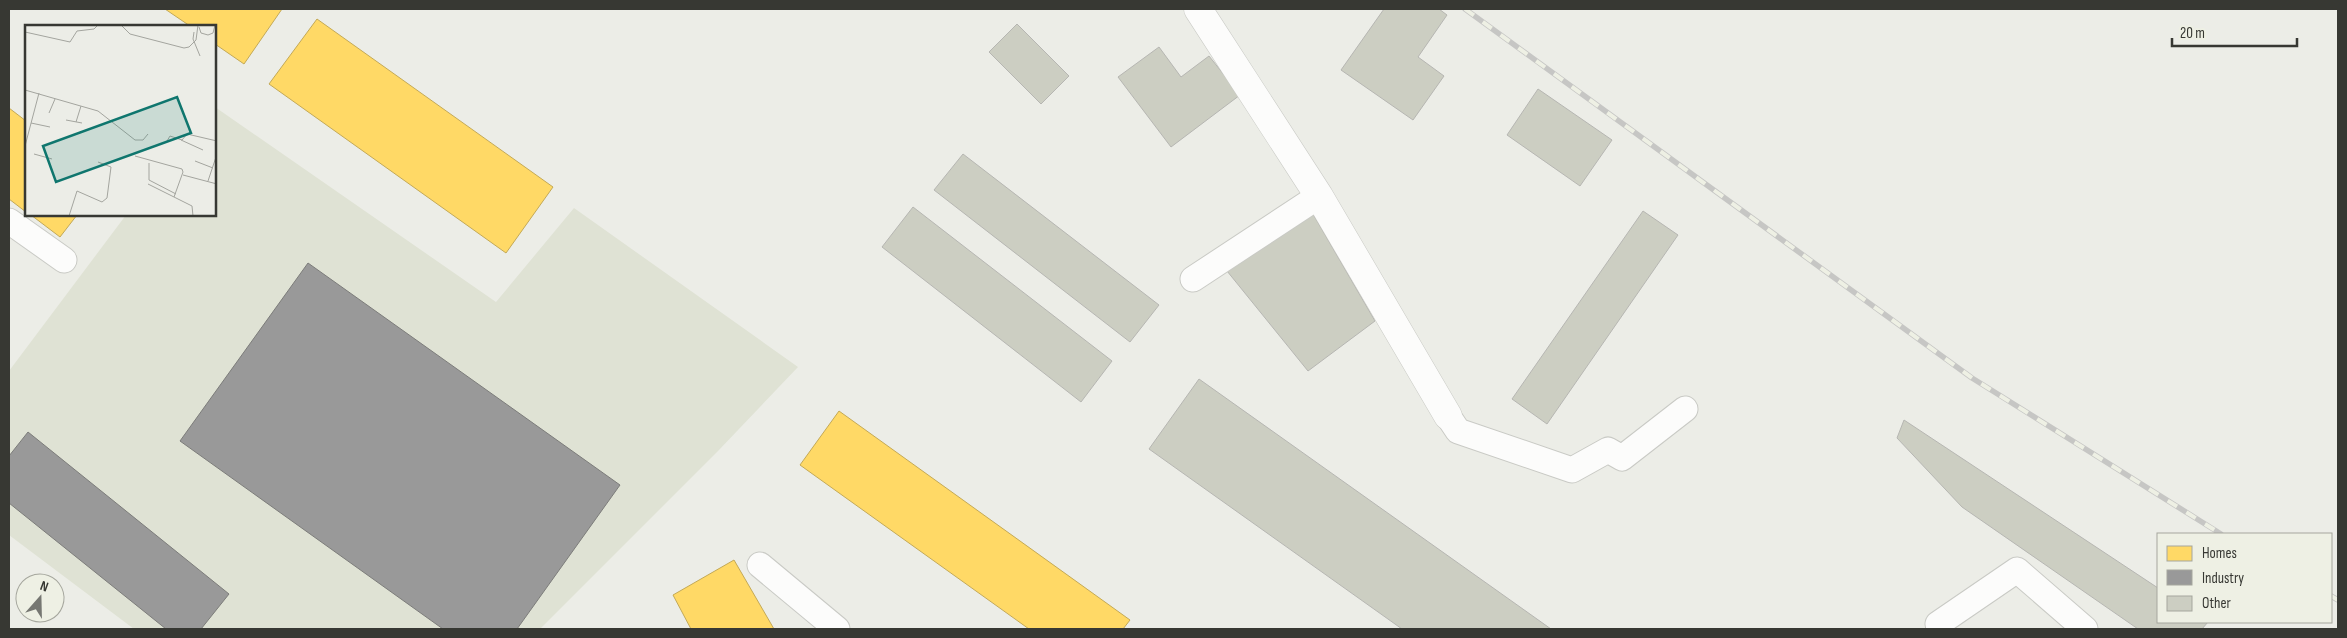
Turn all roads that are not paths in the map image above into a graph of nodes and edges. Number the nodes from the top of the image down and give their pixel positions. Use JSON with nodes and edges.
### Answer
{"nodes":[{"id":1,"x":1198,"y":9,"type":"edge"},
{"id":2,"x":1319,"y":196,"type":"junction"},
{"id":3,"x":9,"y":221,"type":"edge"},
{"id":4,"x":64,"y":260,"type":"dead end"},
{"id":5,"x":1193,"y":279,"type":"dead end"},
{"id":6,"x":1685,"y":409,"type":"dead end"},
{"id":7,"x":1448,"y":416,"type":"joint"},
{"id":8,"x":760,"y":565,"type":"dead end"},
{"id":9,"x":1938,"y":624,"type":"dead end"},
{"id":10,"x":837,"y":629,"type":"edge"},
{"id":11,"x":2085,"y":629,"type":"edge"}],
"edges":[{"from":1,"to":2,"type":"street"},
{"from":2,"to":5,"type":"lane"},
{"from":2,"to":7,"type":"street"},
{"from":3,"to":4,"type":"lane"},
{"from":6,"to":7,"type":"lane"},
{"from":8,"to":10,"type":"lane"},
{"from":9,"to":11,"type":"lane"}]}
